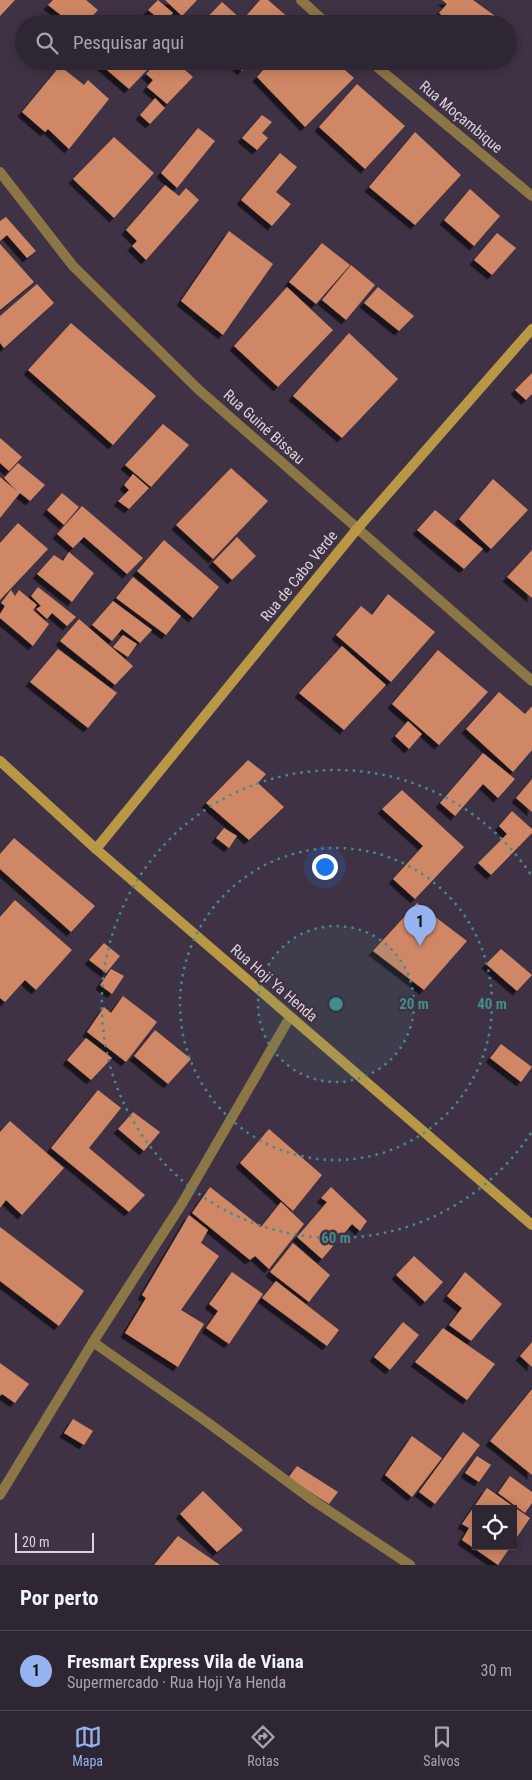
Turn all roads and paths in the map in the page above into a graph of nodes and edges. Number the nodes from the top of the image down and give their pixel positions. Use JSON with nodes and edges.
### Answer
{"nodes":[{"id":1,"x":301,"y":0,"type":"edge"},
{"id":2,"x":317,"y":15,"type":"edge"},
{"id":3,"x":381,"y":70,"type":"edge"},
{"id":4,"x":0,"y":172,"type":"edge"},
{"id":5,"x":532,"y":196,"type":"edge"},
{"id":6,"x":532,"y":329,"type":"edge"},
{"id":7,"x":357,"y":529,"type":"junction"},
{"id":8,"x":532,"y":681,"type":"edge"},
{"id":9,"x":0,"y":761,"type":"edge"},
{"id":10,"x":96,"y":849,"type":"junction"},
{"id":11,"x":290,"y":1017,"type":"junction"},
{"id":12,"x":532,"y":1225,"type":"edge"},
{"id":13,"x":93,"y":1342,"type":"junction"},
{"id":14,"x":0,"y":1495,"type":"edge"},
{"id":15,"x":410,"y":1565,"type":"edge"}],
"edges":[{"from":1,"to":2,"type":"street"},
{"from":3,"to":5,"type":"street","name":"Rua Moçambique"},
{"from":4,"to":7,"type":"street","name":"Rua Guiné Bissau"},
{"from":6,"to":7,"type":"main road","name":"Rua de Cabo Verde"},
{"from":7,"to":8,"type":"street","name":"Rua Guiné Bissau"},
{"from":7,"to":10,"type":"main road","name":"Rua de Cabo Verde"},
{"from":9,"to":10,"type":"main road","name":"Rua Hoji Ya Henda"},
{"from":10,"to":11,"type":"main road","name":"Rua Hoji Ya Henda"},
{"from":11,"to":12,"type":"main road","name":"Rua Hoji Ya Henda"},
{"from":11,"to":13,"type":"street"},
{"from":13,"to":14,"type":"street"},
{"from":13,"to":15,"type":"street"}]}
